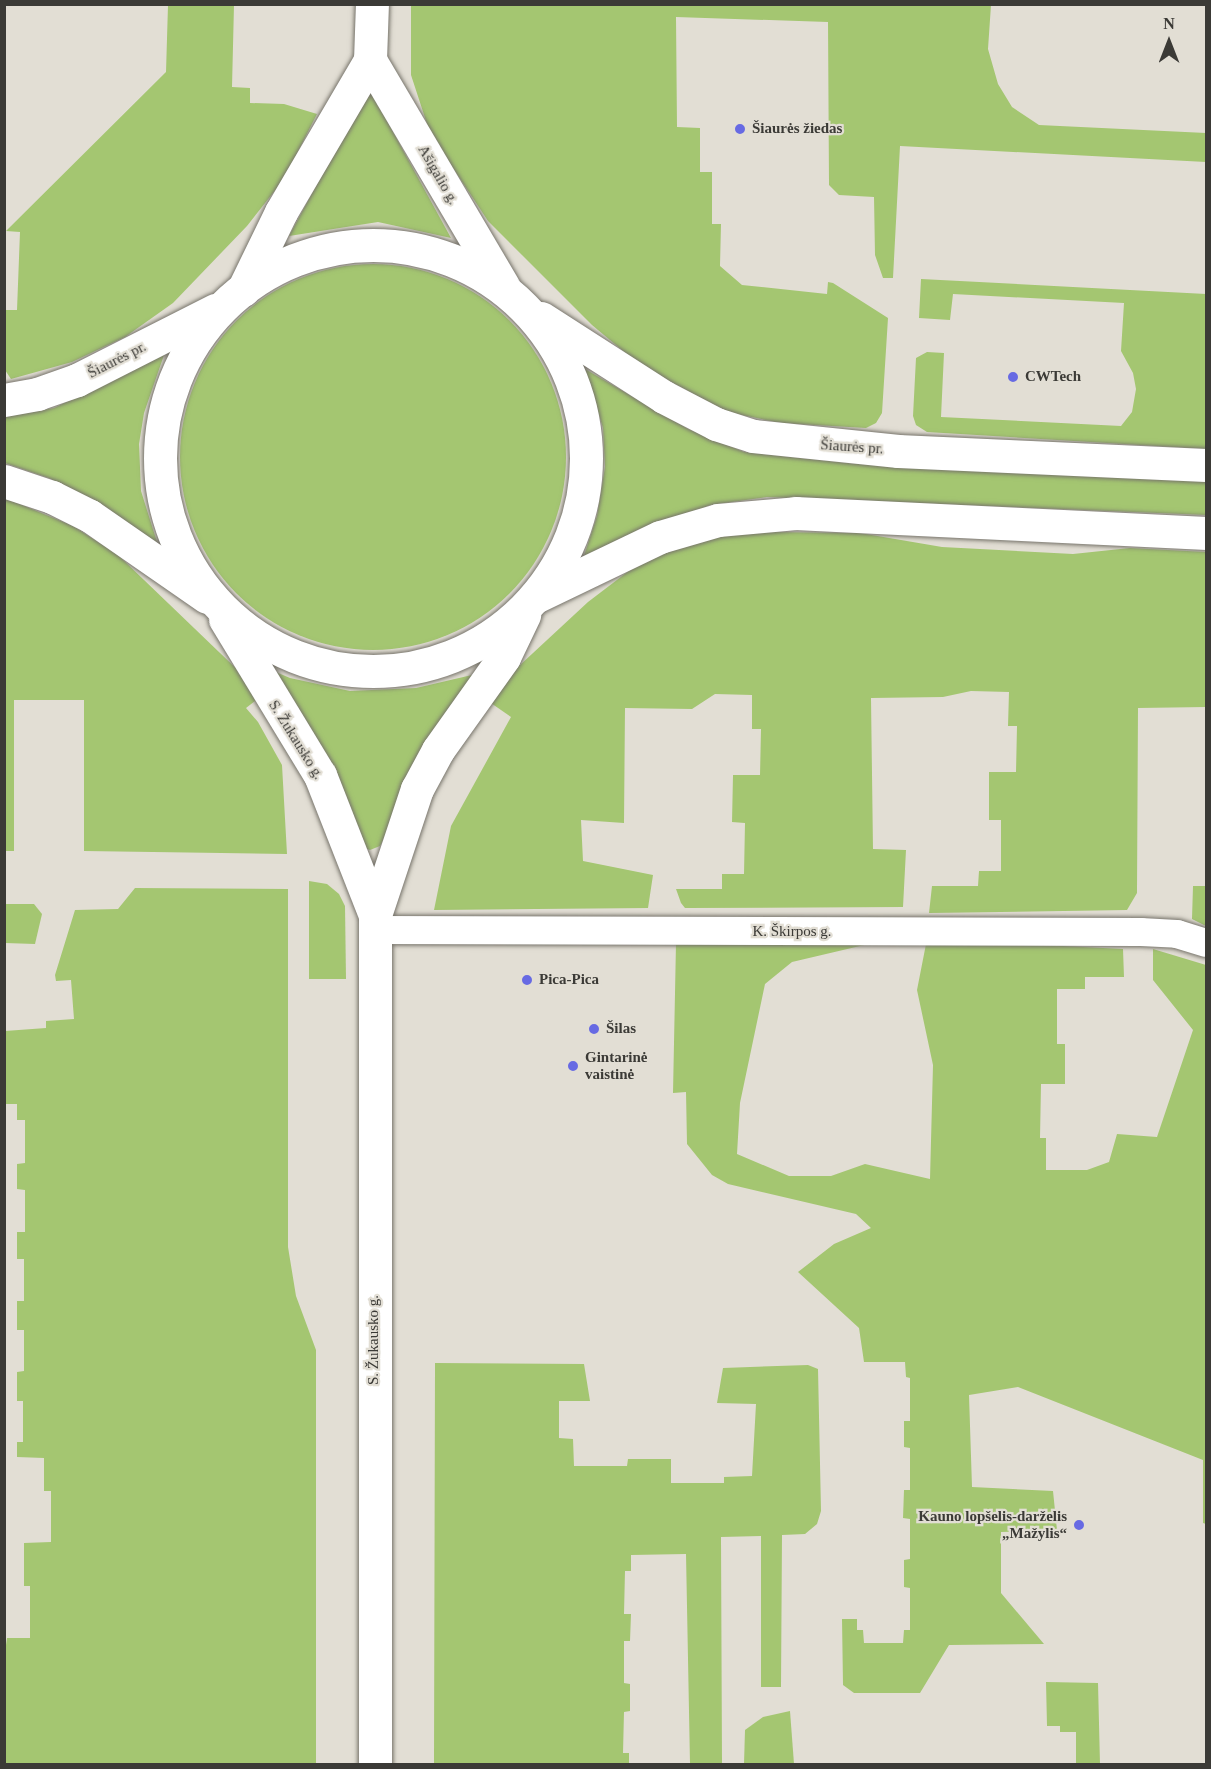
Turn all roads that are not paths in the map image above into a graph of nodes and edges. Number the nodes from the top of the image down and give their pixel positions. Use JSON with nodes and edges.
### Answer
{"nodes":[{"id":1,"x":372,"y":4,"type":"edge"},
{"id":2,"x":370,"y":60,"type":"junction"},
{"id":3,"x":506,"y":290,"type":"junction"},
{"id":4,"x":234,"y":297,"type":"junction"},
{"id":5,"x":531,"y":313,"type":"junction"},
{"id":6,"x":4,"y":400,"type":"edge"},
{"id":7,"x":1206,"y":465,"type":"edge"},
{"id":8,"x":4,"y":482,"type":"edge"},
{"id":9,"x":1206,"y":533,"type":"edge"},
{"id":10,"x":214,"y":602,"type":"junction"},
{"id":11,"x":532,"y":602,"type":"junction"},
{"id":12,"x":375,"y":922,"type":"junction"},
{"id":13,"x":1206,"y":943,"type":"edge"},
{"id":14,"x":375,"y":1764,"type":"edge"}],
"edges":[{"from":1,"to":2,"type":"main road"},
{"from":2,"to":3,"type":"main road","name":"Ašigalio g."},
{"from":2,"to":4,"type":"main road"},
{"from":3,"to":4,"type":"main road","name":"Šiaurės pr."},
{"from":3,"to":5,"type":"main road"},
{"from":4,"to":6,"type":"main road","name":"Šiaurės pr."},
{"from":4,"to":10,"type":"main road","name":"S. Žukausko g."},
{"from":5,"to":7,"type":"main road","name":"Šiaurės pr."},
{"from":5,"to":11,"type":"main road","name":"S. Žukausko g."},
{"from":8,"to":10,"type":"main road"},
{"from":9,"to":11,"type":"main road"},
{"from":10,"to":11,"type":"main road"},
{"from":10,"to":12,"type":"main road","name":"S. Žukausko g."},
{"from":11,"to":12,"type":"main road","name":"S. Žukausko g."},
{"from":12,"to":13,"type":"street","name":"K. Škirpos g."},
{"from":12,"to":14,"type":"main road","name":"S. Žukausko g."}]}
